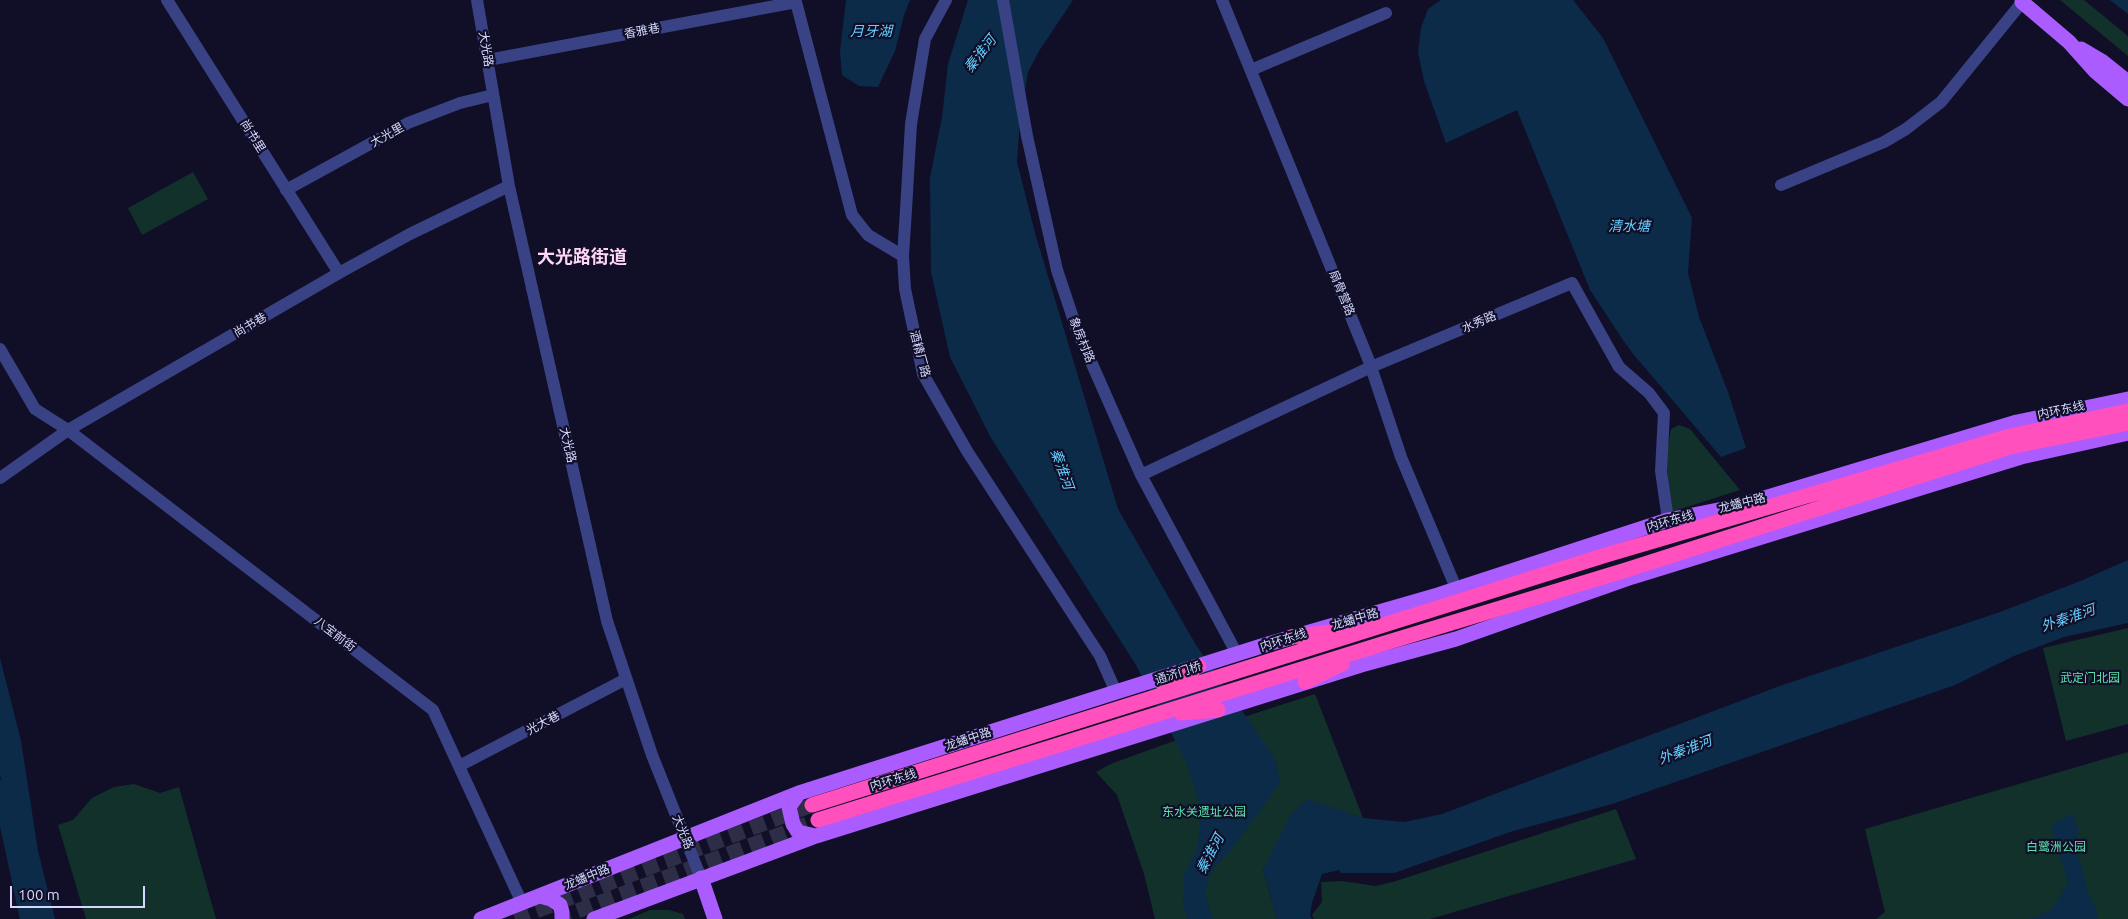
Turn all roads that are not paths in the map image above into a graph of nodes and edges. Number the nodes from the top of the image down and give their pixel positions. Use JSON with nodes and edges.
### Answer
{"nodes":[{"id":1,"x":167,"y":0,"type":"edge"},
{"id":2,"x":477,"y":0,"type":"edge"},
{"id":3,"x":946,"y":0,"type":"edge"},
{"id":4,"x":1003,"y":0,"type":"edge"},
{"id":5,"x":1222,"y":0,"type":"edge"},
{"id":6,"x":2022,"y":1,"type":"edge"},
{"id":7,"x":1386,"y":13,"type":"dead end"},
{"id":8,"x":2069,"y":42,"type":"junction"},
{"id":9,"x":488,"y":60,"type":"junction"},
{"id":10,"x":1251,"y":70,"type":"junction"},
{"id":11,"x":2128,"y":82,"type":"edge"},
{"id":12,"x":493,"y":95,"type":"junction"},
{"id":13,"x":2128,"y":99,"type":"edge"},
{"id":14,"x":1781,"y":185,"type":"dead end"},
{"id":15,"x":509,"y":186,"type":"junction"},
{"id":16,"x":286,"y":190,"type":"junction"},
{"id":17,"x":903,"y":256,"type":"junction"},
{"id":18,"x":339,"y":273,"type":"junction"},
{"id":19,"x":0,"y":349,"type":"edge"},
{"id":20,"x":1372,"y":367,"type":"junction"},
{"id":21,"x":2128,"y":399,"type":"edge"},
{"id":22,"x":2128,"y":411,"type":"edge"},
{"id":23,"x":2128,"y":423,"type":"edge"},
{"id":24,"x":68,"y":430,"type":"junction"},
{"id":25,"x":2128,"y":434,"type":"edge"},
{"id":26,"x":1141,"y":475,"type":"junction"},
{"id":27,"x":0,"y":478,"type":"edge"},
{"id":28,"x":1668,"y":520,"type":"junction"},
{"id":29,"x":1456,"y":588,"type":"junction"},
{"id":30,"x":1374,"y":627,"type":"junction"},
{"id":31,"x":1291,"y":637,"type":"junction"},
{"id":32,"x":1382,"y":644,"type":"junction"},
{"id":33,"x":1237,"y":654,"type":"junction"},
{"id":34,"x":1199,"y":666,"type":"junction"},
{"id":35,"x":1225,"y":674,"type":"joint"},
{"id":36,"x":626,"y":680,"type":"junction"},
{"id":37,"x":1305,"y":682,"type":"junction"},
{"id":38,"x":1116,"y":692,"type":"junction"},
{"id":39,"x":1237,"y":696,"type":"junction"},
{"id":40,"x":1141,"y":701,"type":"junction"},
{"id":41,"x":1218,"y":710,"type":"joint"},
{"id":42,"x":1153,"y":722,"type":"junction"},
{"id":43,"x":459,"y":766,"type":"junction"},
{"id":44,"x":800,"y":793,"type":"junction"},
{"id":45,"x":812,"y":805,"type":"tunnel mouth"},
{"id":46,"x":818,"y":820,"type":"tunnel mouth"},
{"id":47,"x":816,"y":836,"type":"junction"},
{"id":48,"x":685,"y":838,"type":"junction"},
{"id":49,"x":701,"y":878,"type":"junction"},
{"id":50,"x":540,"y":896,"type":"junction"},
{"id":51,"x":522,"y":903,"type":"junction"},
{"id":52,"x":481,"y":919,"type":"edge"},
{"id":53,"x":562,"y":919,"type":"edge"},
{"id":54,"x":594,"y":919,"type":"edge"},
{"id":55,"x":715,"y":919,"type":"edge"}],
"edges":[{"from":1,"to":16,"type":"street","name":"尚书里"},
{"from":2,"to":9,"type":"street","name":"大光路"},
{"from":3,"to":17,"type":"street","name":"酒精厂路"},
{"from":4,"to":26,"type":"street","name":"象房村路"},
{"from":5,"to":10,"type":"street","name":"扇骨营路"},
{"from":6,"to":8,"type":"main road"},
{"from":6,"to":14,"type":"street"},
{"from":7,"to":10,"type":"street"},
{"from":8,"to":11,"type":"main road"},
{"from":8,"to":13,"type":"main road"},
{"from":9,"to":12,"type":"street","name":"大光路"},
{"from":9,"to":17,"type":"street","name":"香雅巷"},
{"from":10,"to":20,"type":"street","name":"扇骨营路"},
{"from":12,"to":15,"type":"street","name":"大光路"},
{"from":12,"to":16,"type":"street","name":"大光里"},
{"from":15,"to":18,"type":"street","name":"尚书巷"},
{"from":15,"to":36,"type":"street","name":"大光路"},
{"from":16,"to":18,"type":"street","name":"尚书里"},
{"from":17,"to":38,"type":"street","name":"酒精厂路"},
{"from":18,"to":24,"type":"street","name":"尚书巷"},
{"from":19,"to":24,"type":"street","name":"八宝前街"},
{"from":20,"to":26,"type":"street","name":"水秀路"},
{"from":20,"to":28,"type":"street","name":"水秀路"},
{"from":20,"to":29,"type":"street","name":"扇骨营路"},
{"from":21,"to":28,"type":"main road","name":"龙蟠中路"},
{"from":22,"to":30,"type":"highway","name":"内环东线"},
{"from":23,"to":32,"type":"highway","name":"内环东线"},
{"from":24,"to":27,"type":"street","name":"尚书巷"},
{"from":24,"to":43,"type":"street","name":"八宝前街"},
{"from":25,"to":37,"type":"main road"},
{"from":26,"to":33,"type":"street","name":"象房村路"},
{"from":28,"to":29,"type":"main road","name":"龙蟠中路"},
{"from":29,"to":31,"type":"main road","name":"龙蟠中路"},
{"from":30,"to":31,"type":"highway"},
{"from":30,"to":35,"type":"highway","name":"内环东线"},
{"from":31,"to":33,"type":"main road","name":"龙蟠中路"},
{"from":32,"to":37,"type":"highway"},
{"from":32,"to":39,"type":"highway","name":"内环东线"},
{"from":33,"to":34,"type":"main road","name":"龙蟠中路"},
{"from":34,"to":38,"type":"main road","name":"龙蟠中路"},
{"from":34,"to":40,"type":"highway"},
{"from":35,"to":40,"type":"highway","name":"通济门桥"},
{"from":36,"to":43,"type":"street","name":"光大巷"},
{"from":36,"to":48,"type":"street","name":"大光路"},
{"from":37,"to":39,"type":"main road"},
{"from":38,"to":44,"type":"main road","name":"龙蟠中路"},
{"from":39,"to":41,"type":"main road"},
{"from":39,"to":42,"type":"highway"},
{"from":40,"to":45,"type":"highway","name":"内环东线"},
{"from":41,"to":42,"type":"highway"},
{"from":42,"to":46,"type":"highway","name":"内环东线"},
{"from":42,"to":47,"type":"main road"},
{"from":43,"to":51,"type":"street","name":"八宝前街"},
{"from":44,"to":47,"type":"main road"},
{"from":44,"to":48,"type":"main road","name":"龙蟠中路"},
{"from":47,"to":49,"type":"main road"},
{"from":48,"to":49,"type":"street","name":"大光路"},
{"from":48,"to":50,"type":"main road","name":"龙蟠中路"},
{"from":49,"to":54,"type":"main road"},
{"from":49,"to":55,"type":"main road"},
{"from":50,"to":51,"type":"main road","name":"龙蟠中路"},
{"from":50,"to":53,"type":"main road"},
{"from":51,"to":52,"type":"main road","name":"龙蟠中路"}]}
